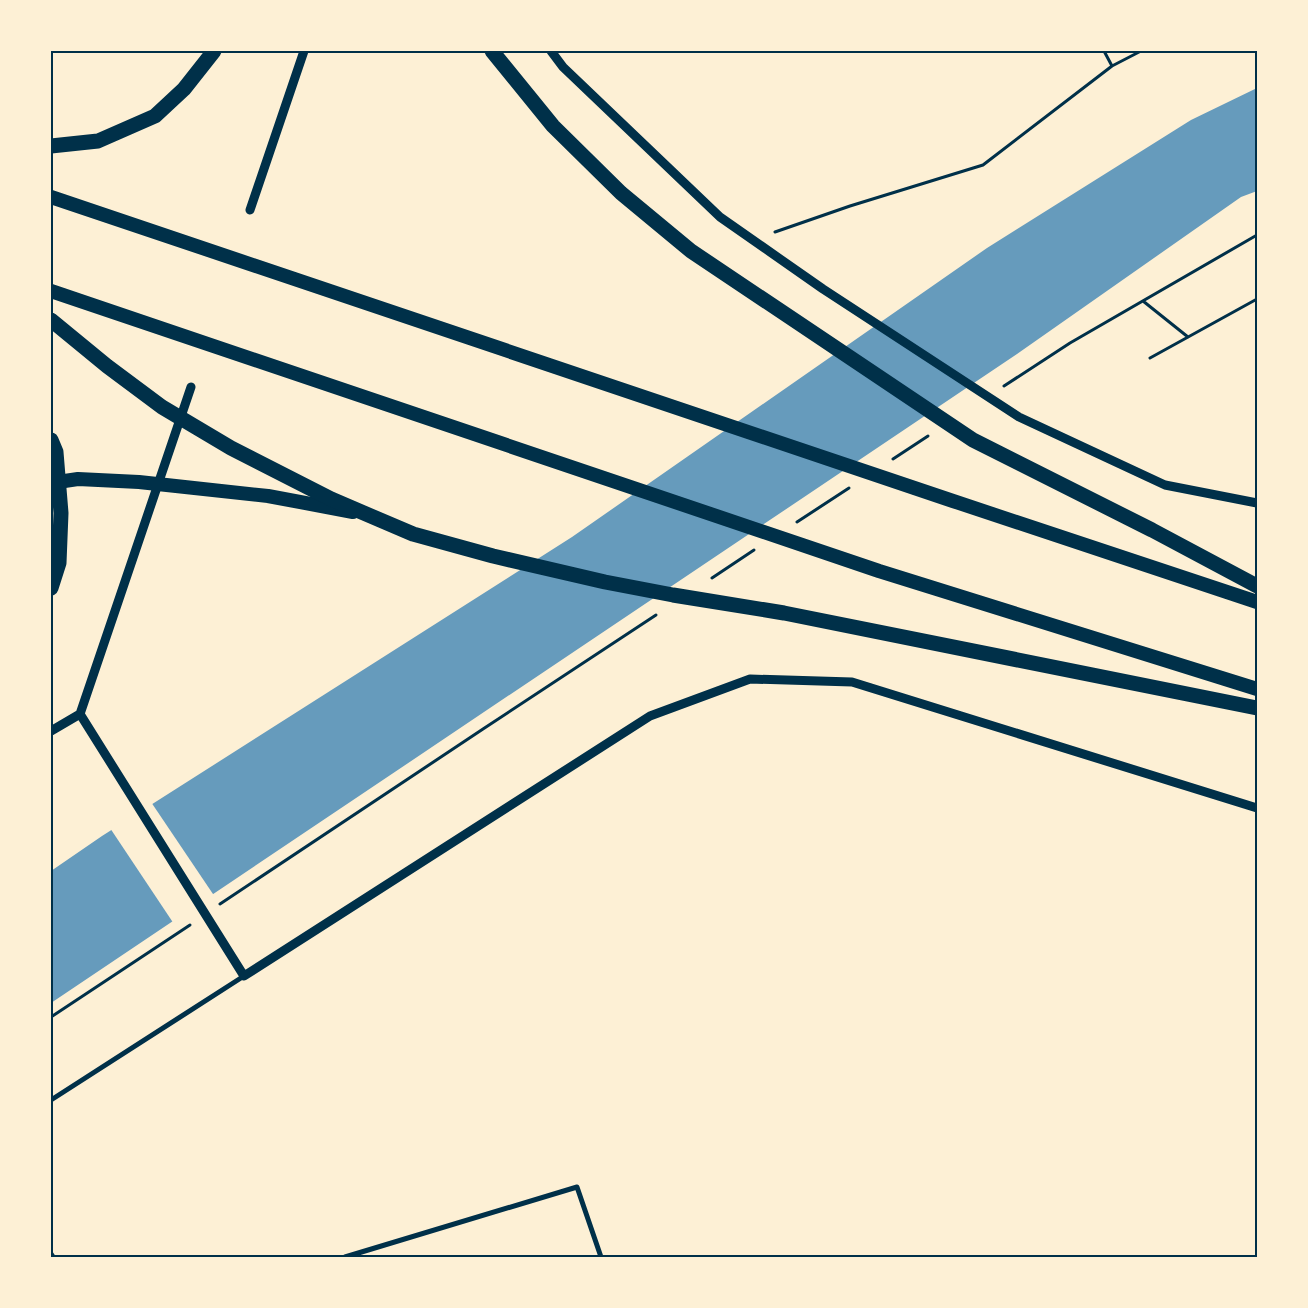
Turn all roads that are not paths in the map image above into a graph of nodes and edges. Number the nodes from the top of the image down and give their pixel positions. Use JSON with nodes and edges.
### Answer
{"nodes":[{"id":1,"x":214,"y":51,"type":"edge"},
{"id":2,"x":304,"y":51,"type":"edge"},
{"id":3,"x":492,"y":51,"type":"edge"},
{"id":4,"x":551,"y":51,"type":"edge"},
{"id":5,"x":51,"y":146,"type":"edge"},
{"id":6,"x":51,"y":197,"type":"edge"},
{"id":7,"x":250,"y":210,"type":"dead end"},
{"id":8,"x":51,"y":291,"type":"edge"},
{"id":9,"x":51,"y":320,"type":"edge"},
{"id":10,"x":191,"y":387,"type":"dead end"},
{"id":11,"x":51,"y":440,"type":"edge"},
{"id":12,"x":51,"y":483,"type":"edge"},
{"id":13,"x":1257,"y":503,"type":"edge"},
{"id":14,"x":372,"y":516,"type":"junction"},
{"id":15,"x":1257,"y":586,"type":"edge"},
{"id":16,"x":51,"y":588,"type":"edge"},
{"id":17,"x":1257,"y":602,"type":"edge"},
{"id":18,"x":1257,"y":689,"type":"edge"},
{"id":19,"x":1257,"y":708,"type":"edge"},
{"id":20,"x":80,"y":714,"type":"junction"},
{"id":21,"x":51,"y":731,"type":"edge"},
{"id":22,"x":1257,"y":808,"type":"edge"},
{"id":23,"x":244,"y":976,"type":"junction"},
{"id":24,"x":51,"y":1100,"type":"edge"},
{"id":25,"x":345,"y":1257,"type":"edge"},
{"id":26,"x":601,"y":1257,"type":"edge"}],
"edges":[{"from":1,"to":5,"type":"highway"},
{"from":2,"to":7,"type":"street"},
{"from":3,"to":15,"type":"highway"},
{"from":4,"to":13,"type":"street"},
{"from":6,"to":17,"type":"highway"},
{"from":8,"to":18,"type":"highway"},
{"from":9,"to":14,"type":"highway"},
{"from":10,"to":20,"type":"street"},
{"from":11,"to":16,"type":"highway"},
{"from":12,"to":14,"type":"highway"},
{"from":14,"to":19,"type":"highway"},
{"from":20,"to":21,"type":"street"},
{"from":20,"to":23,"type":"street"},
{"from":22,"to":23,"type":"street"},
{"from":23,"to":24,"type":"street"},
{"from":25,"to":26,"type":"street"}]}
